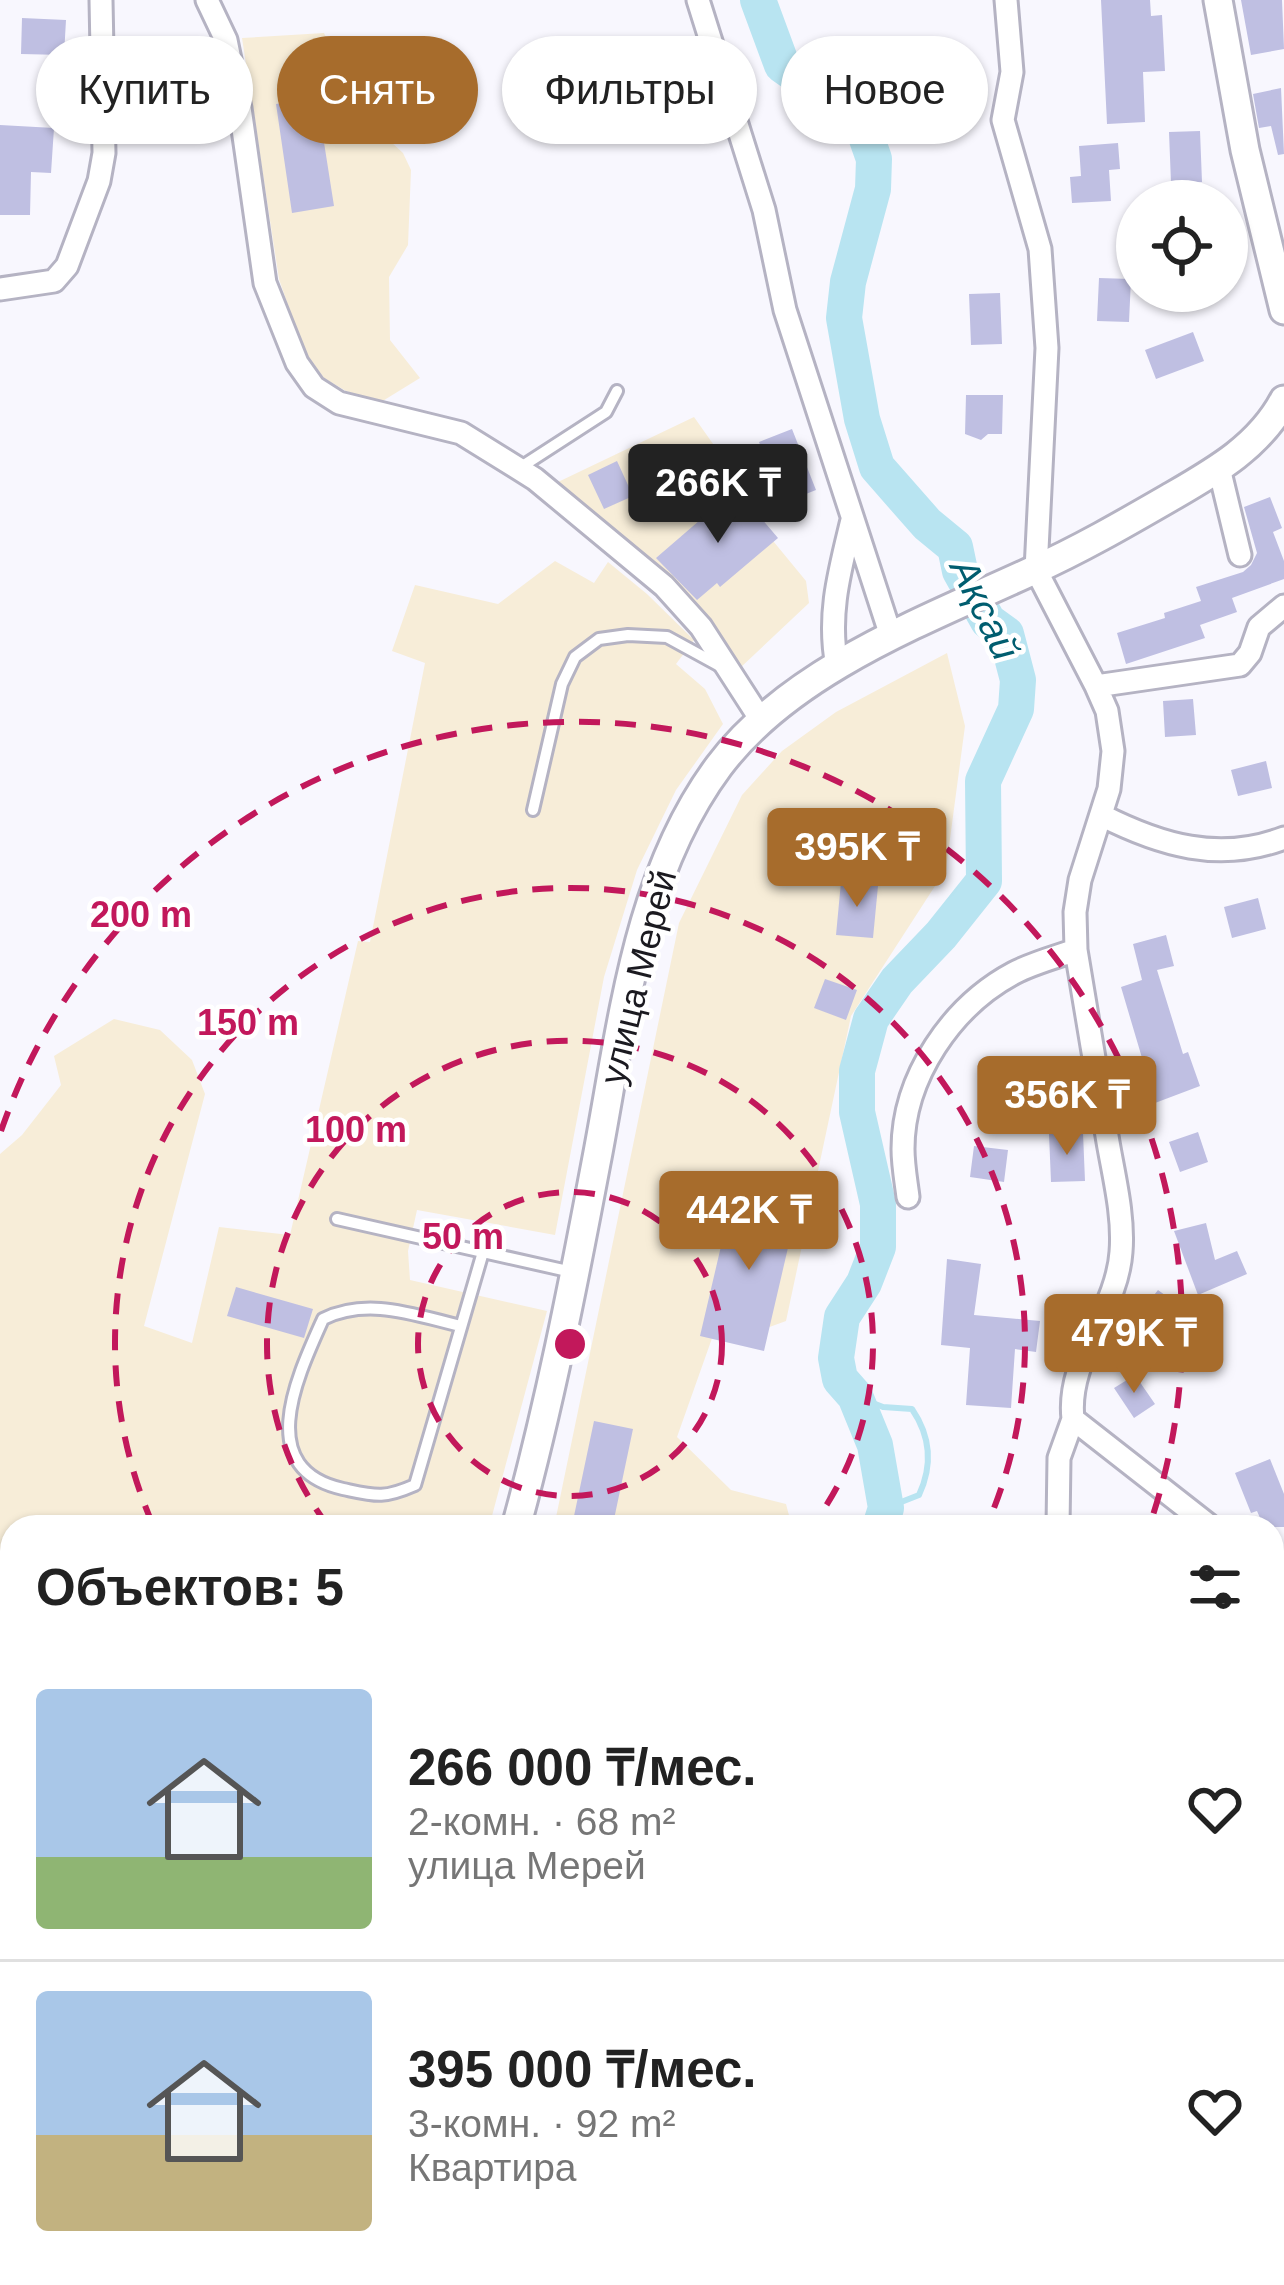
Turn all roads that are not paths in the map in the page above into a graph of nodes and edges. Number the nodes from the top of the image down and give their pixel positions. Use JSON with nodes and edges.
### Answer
{"nodes":[{"id":1,"x":101,"y":0,"type":"edge"},
{"id":2,"x":207,"y":0,"type":"edge"},
{"id":3,"x":698,"y":0,"type":"edge"},
{"id":4,"x":1006,"y":0,"type":"edge"},
{"id":5,"x":1218,"y":0,"type":"edge"},
{"id":6,"x":0,"y":289,"type":"edge"},
{"id":7,"x":1284,"y":310,"type":"edge"},
{"id":8,"x":617,"y":391,"type":"dead end"},
{"id":9,"x":1284,"y":400,"type":"edge"},
{"id":10,"x":1219,"y":468,"type":"junction"},
{"id":11,"x":519,"y":469,"type":"junction"},
{"id":12,"x":853,"y":518,"type":"junction"},
{"id":13,"x":1240,"y":556,"type":"dead end"},
{"id":14,"x":1036,"y":570,"type":"junction"},
{"id":15,"x":1284,"y":606,"type":"edge"},
{"id":16,"x":891,"y":636,"type":"junction"},
{"id":17,"x":837,"y":666,"type":"junction"},
{"id":18,"x":728,"y":671,"type":"junction"},
{"id":19,"x":1096,"y":686,"type":"junction"},
{"id":20,"x":760,"y":720,"type":"junction"},
{"id":21,"x":532,"y":810,"type":"dead end"},
{"id":22,"x":1101,"y":814,"type":"junction"},
{"id":23,"x":1284,"y":838,"type":"edge"},
{"id":24,"x":1076,"y":950,"type":"junction"},
{"id":25,"x":908,"y":1197,"type":"dead end"},
{"id":26,"x":337,"y":1219,"type":"dead end"},
{"id":27,"x":483,"y":1252,"type":"junction"},
{"id":28,"x":575,"y":1273,"type":"junction"},
{"id":29,"x":461,"y":1326,"type":"junction"},
{"id":30,"x":1073,"y":1419,"type":"junction"},
{"id":31,"x":519,"y":1515,"type":"edge"},
{"id":32,"x":1058,"y":1515,"type":"edge"},
{"id":33,"x":1196,"y":1515,"type":"edge"}],
"edges":[{"from":1,"to":6,"type":"street"},
{"from":2,"to":11,"type":"street"},
{"from":3,"to":12,"type":"street"},
{"from":4,"to":14,"type":"street"},
{"from":5,"to":7,"type":"main road"},
{"from":8,"to":11,"type":"lane"},
{"from":9,"to":10,"type":"main road","name":"улица Мерей"},
{"from":10,"to":13,"type":"street"},
{"from":10,"to":14,"type":"main road","name":"улица Мерей"},
{"from":11,"to":18,"type":"street"},
{"from":12,"to":16,"type":"street"},
{"from":12,"to":17,"type":"street"},
{"from":14,"to":16,"type":"main road","name":"улица Мерей"},
{"from":14,"to":19,"type":"street"},
{"from":15,"to":19,"type":"street"},
{"from":16,"to":17,"type":"main road","name":"улица Мерей"},
{"from":17,"to":20,"type":"main road","name":"улица Мерей"},
{"from":18,"to":20,"type":"street"},
{"from":18,"to":21,"type":"lane"},
{"from":19,"to":22,"type":"street"},
{"from":20,"to":28,"type":"main road","name":"улица Мерей"},
{"from":22,"to":23,"type":"street"},
{"from":22,"to":24,"type":"street"},
{"from":24,"to":25,"type":"street"},
{"from":24,"to":30,"type":"street"},
{"from":26,"to":27,"type":"lane"},
{"from":27,"to":28,"type":"lane"},
{"from":27,"to":29,"type":"lane"},
{"from":28,"to":31,"type":"main road","name":"улица Мерей"},
{"from":29,"to":29,"type":"lane"},
{"from":30,"to":32,"type":"street"},
{"from":30,"to":33,"type":"street"}]}
